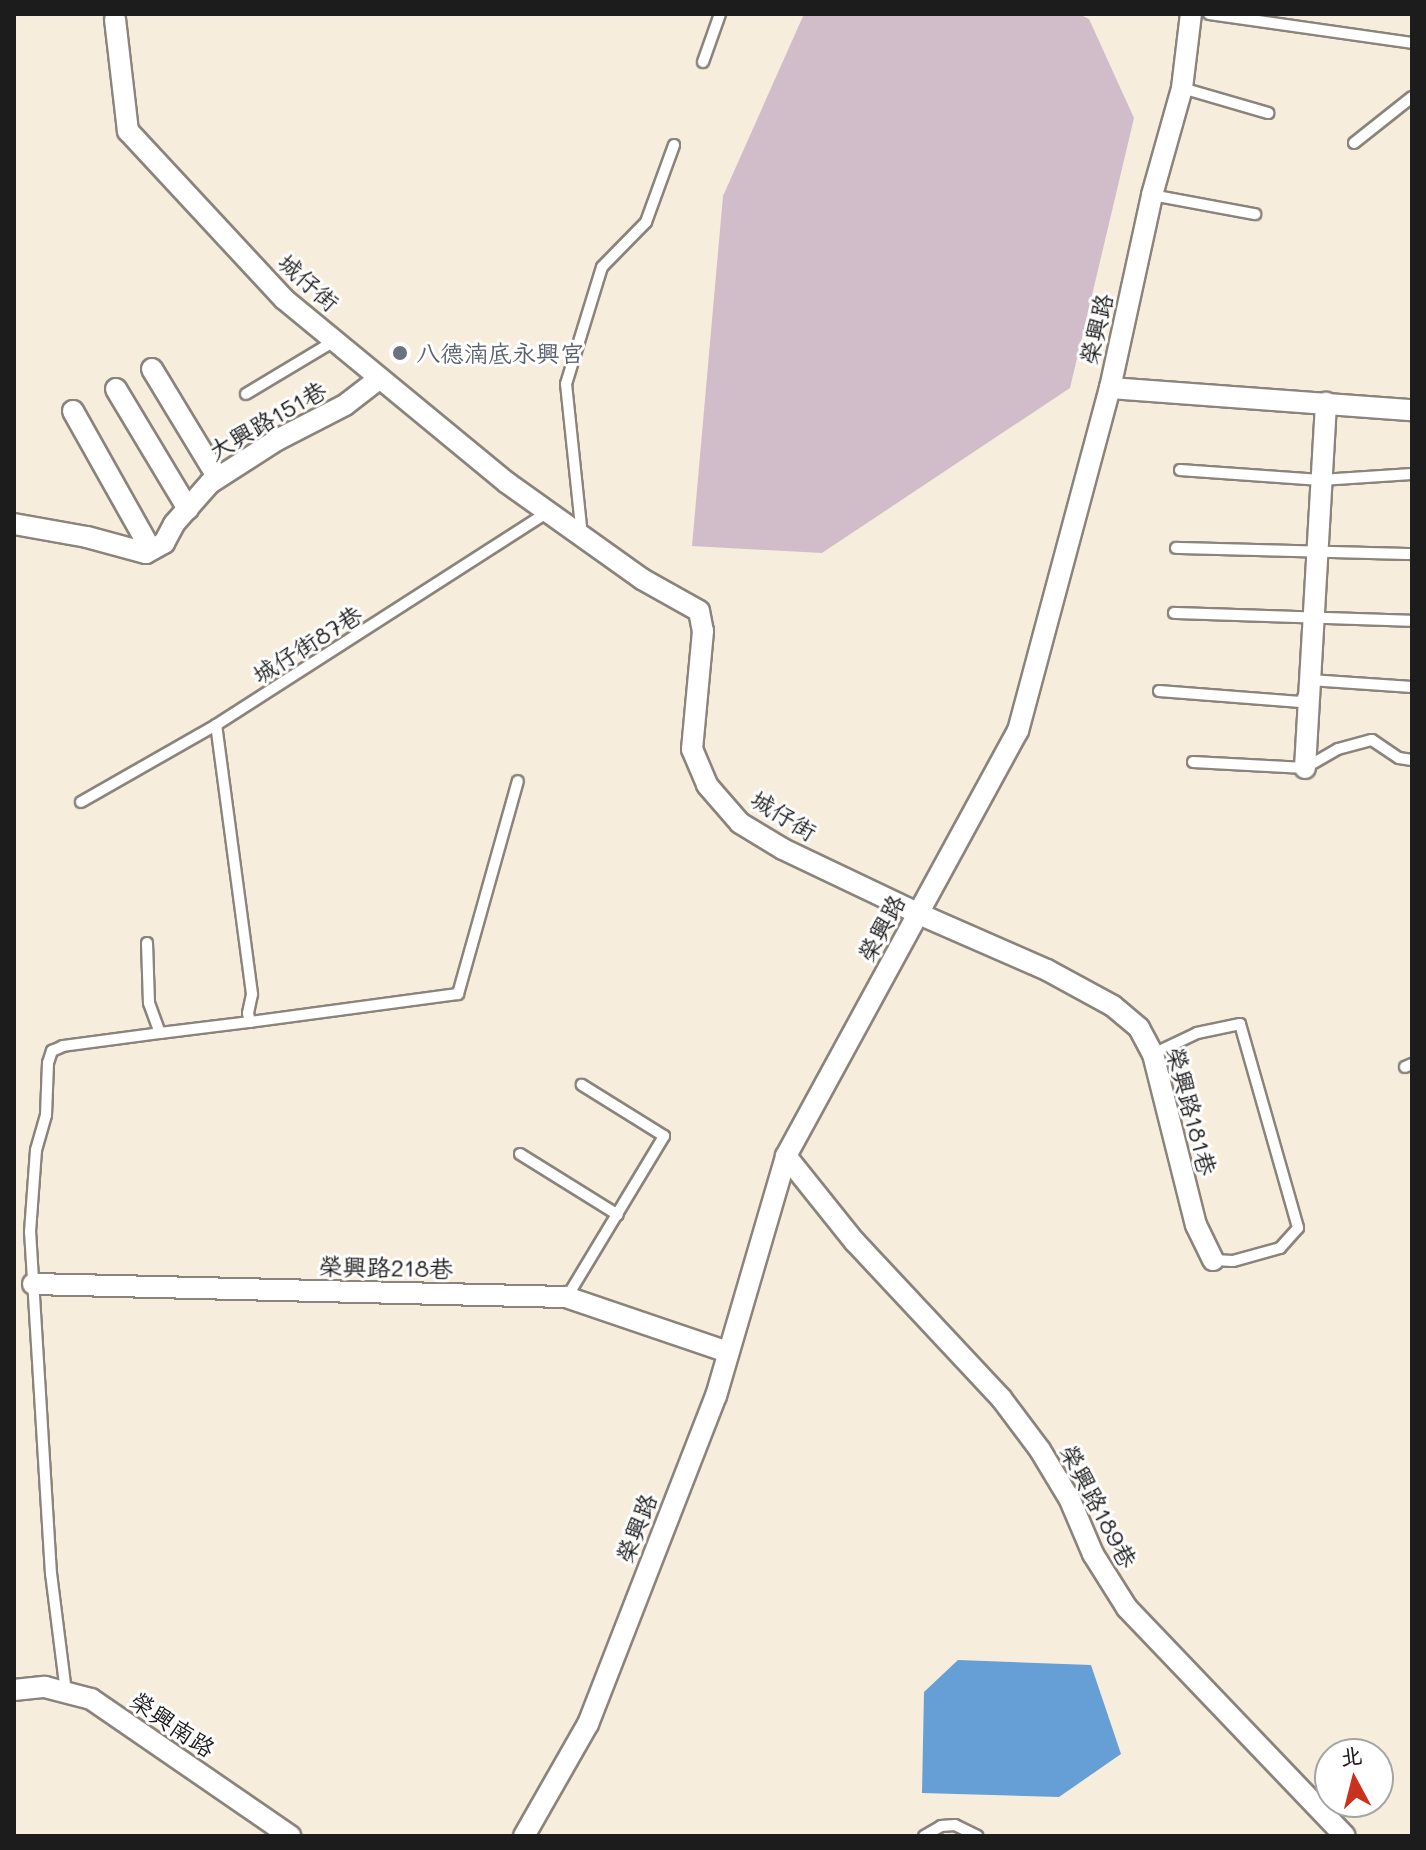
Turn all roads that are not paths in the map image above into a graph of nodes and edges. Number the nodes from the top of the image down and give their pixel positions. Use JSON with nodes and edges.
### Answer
{"nodes":[{"id":1,"x":720,"y":14,"type":"edge"},
{"id":2,"x":1191,"y":14,"type":"edge"},
{"id":3,"x":1209,"y":14,"type":"edge"},
{"id":4,"x":113,"y":16,"type":"edge"},
{"id":5,"x":1412,"y":43,"type":"edge"},
{"id":6,"x":703,"y":62,"type":"dead end"},
{"id":7,"x":1182,"y":88,"type":"junction"},
{"id":8,"x":1412,"y":97,"type":"edge"},
{"id":9,"x":1268,"y":113,"type":"dead end"},
{"id":10,"x":1354,"y":143,"type":"dead end"},
{"id":11,"x":674,"y":145,"type":"dead end"},
{"id":12,"x":1152,"y":195,"type":"junction"},
{"id":13,"x":1255,"y":214,"type":"dead end"},
{"id":14,"x":336,"y":340,"type":"junction"},
{"id":15,"x":152,"y":369,"type":"dead end"},
{"id":16,"x":380,"y":378,"type":"junction"},
{"id":17,"x":1110,"y":388,"type":"junction"},
{"id":18,"x":116,"y":389,"type":"dead end"},
{"id":19,"x":246,"y":394,"type":"dead end"},
{"id":20,"x":1326,"y":403,"type":"junction"},
{"id":21,"x":1412,"y":410,"type":"edge"},
{"id":22,"x":73,"y":411,"type":"dead end"},
{"id":23,"x":1180,"y":470,"type":"dead end"},
{"id":24,"x":1412,"y":474,"type":"edge"},
{"id":25,"x":218,"y":478,"type":"junction"},
{"id":26,"x":1321,"y":480,"type":"junction"},
{"id":27,"x":188,"y":509,"type":"junction"},
{"id":28,"x":14,"y":524,"type":"edge"},
{"id":29,"x":567,"y":526,"type":"junction"},
{"id":30,"x":1176,"y":548,"type":"dead end"},
{"id":31,"x":151,"y":550,"type":"junction"},
{"id":32,"x":1316,"y":553,"type":"junction"},
{"id":33,"x":1412,"y":554,"type":"edge"},
{"id":34,"x":1174,"y":613,"type":"dead end"},
{"id":35,"x":1313,"y":617,"type":"junction"},
{"id":36,"x":1412,"y":621,"type":"edge"},
{"id":37,"x":1310,"y":680,"type":"junction"},
{"id":38,"x":1412,"y":687,"type":"edge"},
{"id":39,"x":1159,"y":691,"type":"dead end"},
{"id":40,"x":216,"y":725,"type":"junction"},
{"id":41,"x":1412,"y":760,"type":"edge"},
{"id":42,"x":1193,"y":762,"type":"dead end"},
{"id":43,"x":1305,"y":768,"type":"junction"},
{"id":44,"x":518,"y":781,"type":"dead end"},
{"id":45,"x":81,"y":802,"type":"dead end"},
{"id":46,"x":919,"y":914,"type":"junction"},
{"id":47,"x":147,"y":943,"type":"dead end"},
{"id":48,"x":250,"y":1022,"type":"junction"},
{"id":49,"x":160,"y":1033,"type":"junction"},
{"id":50,"x":1153,"y":1054,"type":"junction"},
{"id":51,"x":582,"y":1085,"type":"dead end"},
{"id":52,"x":520,"y":1154,"type":"dead end"},
{"id":53,"x":786,"y":1156,"type":"junction"},
{"id":54,"x":618,"y":1215,"type":"junction"},
{"id":55,"x":1213,"y":1260,"type":"joint"},
{"id":56,"x":33,"y":1284,"type":"junction"},
{"id":57,"x":566,"y":1297,"type":"junction"},
{"id":58,"x":728,"y":1352,"type":"junction"},
{"id":59,"x":14,"y":1690,"type":"edge"},
{"id":60,"x":66,"y":1692,"type":"junction"},
{"id":61,"x":290,"y":1836,"type":"edge"},
{"id":62,"x":524,"y":1836,"type":"edge"},
{"id":63,"x":924,"y":1836,"type":"edge"},
{"id":64,"x":978,"y":1836,"type":"edge"},
{"id":65,"x":1345,"y":1836,"type":"edge"}],
"edges":[{"from":1,"to":6,"type":"lane"},
{"from":2,"to":7,"type":"street","name":"榮興路"},
{"from":3,"to":5,"type":"lane"},
{"from":4,"to":14,"type":"street","name":"城仔街"},
{"from":7,"to":9,"type":"lane"},
{"from":7,"to":12,"type":"street","name":"榮興路"},
{"from":8,"to":10,"type":"lane"},
{"from":11,"to":29,"type":"lane"},
{"from":12,"to":13,"type":"lane"},
{"from":12,"to":17,"type":"street","name":"榮興路"},
{"from":14,"to":16,"type":"street","name":"城仔街"},
{"from":14,"to":19,"type":"lane"},
{"from":15,"to":25,"type":"street"},
{"from":16,"to":25,"type":"street","name":"大興路151巷"},
{"from":16,"to":29,"type":"street","name":"城仔街"},
{"from":17,"to":20,"type":"street"},
{"from":17,"to":46,"type":"street","name":"榮興路"},
{"from":18,"to":27,"type":"street"},
{"from":20,"to":21,"type":"street"},
{"from":20,"to":26,"type":"street"},
{"from":22,"to":31,"type":"street"},
{"from":23,"to":26,"type":"lane"},
{"from":24,"to":26,"type":"lane"},
{"from":25,"to":27,"type":"street","name":"大興路151巷"},
{"from":26,"to":32,"type":"street"},
{"from":27,"to":31,"type":"street","name":"大興路151巷"},
{"from":28,"to":31,"type":"street"},
{"from":29,"to":40,"type":"lane","name":"城仔街87巷"},
{"from":29,"to":46,"type":"street","name":"城仔街"},
{"from":30,"to":32,"type":"lane"},
{"from":32,"to":33,"type":"lane"},
{"from":32,"to":35,"type":"street"},
{"from":34,"to":35,"type":"lane"},
{"from":35,"to":36,"type":"lane"},
{"from":35,"to":37,"type":"street"},
{"from":37,"to":38,"type":"lane"},
{"from":37,"to":39,"type":"lane"},
{"from":37,"to":43,"type":"street"},
{"from":40,"to":45,"type":"lane","name":"城仔街87巷"},
{"from":40,"to":48,"type":"lane"},
{"from":41,"to":43,"type":"lane"},
{"from":42,"to":43,"type":"lane"},
{"from":44,"to":48,"type":"lane"},
{"from":46,"to":50,"type":"street","name":"榮興路181巷"},
{"from":46,"to":53,"type":"street","name":"榮興路"},
{"from":47,"to":49,"type":"lane"},
{"from":48,"to":49,"type":"lane"},
{"from":49,"to":56,"type":"lane"},
{"from":50,"to":55,"type":"street","name":"榮興路181巷"},
{"from":50,"to":55,"type":"lane"},
{"from":51,"to":54,"type":"lane"},
{"from":52,"to":54,"type":"lane"},
{"from":53,"to":58,"type":"street","name":"榮興路"},
{"from":53,"to":65,"type":"street","name":"榮興路189巷"},
{"from":54,"to":57,"type":"lane"},
{"from":56,"to":57,"type":"street","name":"榮興路218巷"},
{"from":56,"to":60,"type":"lane"},
{"from":57,"to":58,"type":"street","name":"榮興路218巷"},
{"from":58,"to":62,"type":"street","name":"榮興路"},
{"from":59,"to":60,"type":"street","name":"榮興南路"},
{"from":60,"to":61,"type":"street","name":"榮興南路"},
{"from":63,"to":64,"type":"lane"}]}
